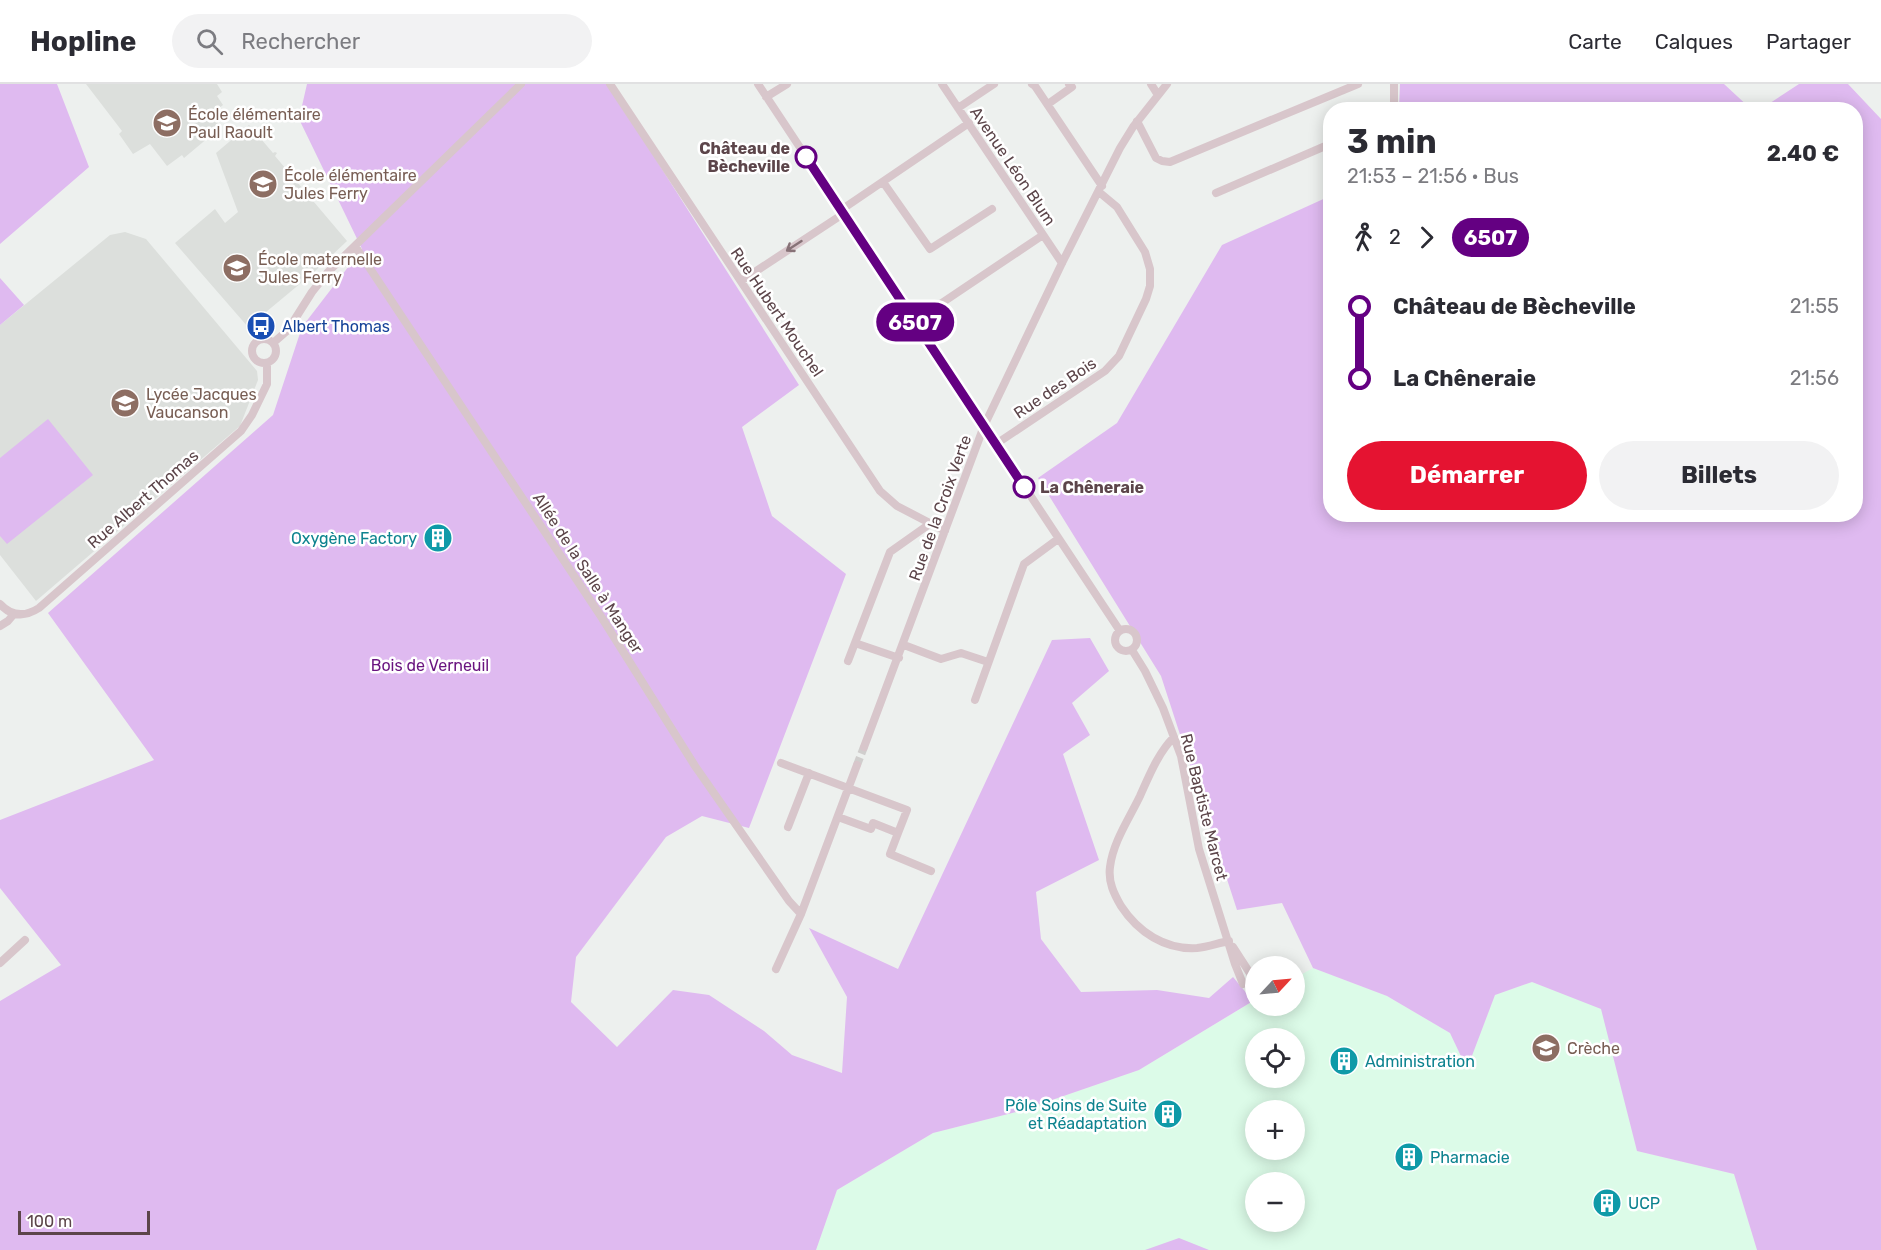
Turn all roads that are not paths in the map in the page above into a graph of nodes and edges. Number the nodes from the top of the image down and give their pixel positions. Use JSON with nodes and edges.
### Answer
{"nodes":[{"id":1,"x":521,"y":84,"type":"edge"},
{"id":2,"x":610,"y":84,"type":"edge"},
{"id":3,"x":758,"y":84,"type":"edge"},
{"id":4,"x":787,"y":84,"type":"edge"},
{"id":5,"x":942,"y":84,"type":"edge"},
{"id":6,"x":994,"y":84,"type":"edge"},
{"id":7,"x":1032,"y":84,"type":"edge"},
{"id":8,"x":1070,"y":84,"type":"edge"},
{"id":9,"x":1151,"y":84,"type":"edge"},
{"id":10,"x":1167,"y":84,"type":"edge"},
{"id":11,"x":1358,"y":84,"type":"edge"},
{"id":12,"x":1394,"y":84,"type":"edge"},
{"id":13,"x":1158,"y":95,"type":"junction"},
{"id":14,"x":766,"y":97,"type":"junction"},
{"id":15,"x":1394,"y":102,"type":"edge"},
{"id":16,"x":1048,"y":104,"type":"junction"},
{"id":17,"x":958,"y":108,"type":"junction"},
{"id":18,"x":1137,"y":121,"type":"junction"},
{"id":19,"x":969,"y":123,"type":"junction"},
{"id":20,"x":1323,"y":147,"type":"edge"},
{"id":21,"x":883,"y":182,"type":"junction"},
{"id":22,"x":1100,"y":189,"type":"junction"},
{"id":23,"x":1216,"y":193,"type":"dead end"},
{"id":24,"x":992,"y":210,"type":"dead end"},
{"id":25,"x":842,"y":212,"type":"junction"},
{"id":26,"x":1043,"y":235,"type":"junction"},
{"id":27,"x":355,"y":246,"type":"junction"},
{"id":28,"x":1062,"y":263,"type":"junction"},
{"id":29,"x":741,"y":281,"type":"junction"},
{"id":30,"x":915,"y":321,"type":"junction"},
{"id":31,"x":273,"y":343,"type":"junction"},
{"id":32,"x":267,"y":363,"type":"junction"},
{"id":33,"x":984,"y":426,"type":"junction"},
{"id":34,"x":996,"y":444,"type":"junction"},
{"id":35,"x":931,"y":523,"type":"junction"},
{"id":36,"x":945,"y":531,"type":"junction"},
{"id":37,"x":1058,"y":539,"type":"junction"},
{"id":38,"x":0,"y":603,"type":"edge"},
{"id":39,"x":14,"y":614,"type":"junction"},
{"id":40,"x":0,"y":627,"type":"edge"},
{"id":41,"x":1120,"y":631,"type":"junction"},
{"id":42,"x":855,"y":643,"type":"junction"},
{"id":43,"x":904,"y":645,"type":"junction"},
{"id":44,"x":1132,"y":650,"type":"junction"},
{"id":45,"x":898,"y":658,"type":"junction"},
{"id":46,"x":848,"y":662,"type":"dead end"},
{"id":47,"x":988,"y":662,"type":"junction"},
{"id":48,"x":975,"y":700,"type":"dead end"},
{"id":49,"x":1174,"y":737,"type":"junction"},
{"id":50,"x":864,"y":747,"type":"tunnel mouth"},
{"id":51,"x":780,"y":763,"type":"dead end"},
{"id":52,"x":857,"y":765,"type":"tunnel mouth"},
{"id":53,"x":809,"y":773,"type":"junction"},
{"id":54,"x":849,"y":788,"type":"junction"},
{"id":55,"x":838,"y":817,"type":"junction"},
{"id":56,"x":789,"y":827,"type":"dead end"},
{"id":57,"x":898,"y":833,"type":"junction"},
{"id":58,"x":931,"y":871,"type":"dead end"},
{"id":59,"x":801,"y":914,"type":"junction"},
{"id":60,"x":25,"y":940,"type":"dead end"},
{"id":61,"x":1228,"y":941,"type":"junction"},
{"id":62,"x":0,"y":963,"type":"edge"},
{"id":63,"x":1245,"y":966,"type":"edge"},
{"id":64,"x":776,"y":969,"type":"dead end"},
{"id":65,"x":1243,"y":984,"type":"dead end"}],
"edges":[{"from":1,"to":27,"type":"street"},
{"from":2,"to":29,"type":"street","name":"Rue Hubert Mouchel"},
{"from":3,"to":14,"type":"street","name":"Rue Baptiste Marcet"},
{"from":4,"to":14,"type":"street"},
{"from":5,"to":17,"type":"street","name":"Avenue Léon Blum"},
{"from":6,"to":17,"type":"street"},
{"from":7,"to":16,"type":"street","name":"Rue des Bois"},
{"from":8,"to":16,"type":"street"},
{"from":9,"to":13,"type":"street"},
{"from":10,"to":13,"type":"street","name":"Rue de la Croix Verte"},
{"from":11,"to":18,"type":"street"},
{"from":12,"to":15,"type":"street"},
{"from":13,"to":18,"type":"street","name":"Rue de la Croix Verte"},
{"from":14,"to":25,"type":"street","name":"Rue Baptiste Marcet"},
{"from":16,"to":22,"type":"street","name":"Rue des Bois"},
{"from":17,"to":19,"type":"street","name":"Avenue Léon Blum"},
{"from":18,"to":22,"type":"street","name":"Rue de la Croix Verte"},
{"from":19,"to":21,"type":"street"},
{"from":19,"to":26,"type":"street","name":"Avenue Léon Blum"},
{"from":20,"to":23,"type":"street"},
{"from":21,"to":24,"type":"street"},
{"from":21,"to":25,"type":"street"},
{"from":22,"to":28,"type":"street","name":"Rue de la Croix Verte"},
{"from":22,"to":34,"type":"street","name":"Rue des Bois"},
{"from":25,"to":29,"type":"street","one_way":true},
{"from":25,"to":30,"type":"street","name":"Rue Baptiste Marcet"},
{"from":26,"to":28,"type":"street","name":"Avenue Léon Blum"},
{"from":26,"to":30,"type":"street"},
{"from":27,"to":31,"type":"street"},
{"from":27,"to":59,"type":"street","name":"Allée de la Salle à Manger"},
{"from":28,"to":33,"type":"street","name":"Rue de la Croix Verte"},
{"from":29,"to":35,"type":"street","name":"Rue Hubert Mouchel"},
{"from":30,"to":33,"type":"street","name":"Rue Baptiste Marcet"},
{"from":31,"to":32,"type":"street"},
{"from":31,"to":32,"type":"street"},
{"from":32,"to":39,"type":"street","name":"Rue Albert Thomas"},
{"from":33,"to":34,"type":"street","name":"Rue Baptiste Marcet"},
{"from":33,"to":36,"type":"street","name":"Rue de la Croix Verte"},
{"from":34,"to":37,"type":"street","name":"Rue Baptiste Marcet"},
{"from":35,"to":36,"type":"street","name":"Rue Hubert Mouchel"},
{"from":35,"to":42,"type":"street"},
{"from":36,"to":43,"type":"street","name":"Rue de la Croix Verte"},
{"from":37,"to":41,"type":"street","name":"Rue Baptiste Marcet"},
{"from":37,"to":47,"type":"street"},
{"from":38,"to":39,"type":"street"},
{"from":39,"to":40,"type":"street"},
{"from":41,"to":44,"type":"street","name":"Rue Baptiste Marcet"},
{"from":41,"to":44,"type":"street","name":"Rue Baptiste Marcet"},
{"from":42,"to":45,"type":"street"},
{"from":42,"to":46,"type":"street"},
{"from":43,"to":45,"type":"street","name":"Rue de la Croix Verte"},
{"from":43,"to":47,"type":"street"},
{"from":44,"to":49,"type":"street","name":"Rue Baptiste Marcet"},
{"from":45,"to":50,"type":"street","name":"Rue de la Croix Verte"},
{"from":47,"to":48,"type":"street"},
{"from":49,"to":61,"type":"street","name":"Rue Baptiste Marcet"},
{"from":49,"to":61,"type":"street"},
{"from":51,"to":53,"type":"street"},
{"from":52,"to":54,"type":"street"},
{"from":53,"to":54,"type":"street"},
{"from":53,"to":56,"type":"street"},
{"from":54,"to":55,"type":"street"},
{"from":54,"to":57,"type":"street"},
{"from":55,"to":57,"type":"street"},
{"from":55,"to":59,"type":"street"},
{"from":57,"to":58,"type":"street"},
{"from":59,"to":64,"type":"street"},
{"from":60,"to":62,"type":"street"},
{"from":61,"to":63,"type":"street","name":"Rue Baptiste Marcet"},
{"from":61,"to":65,"type":"street","name":"Rue Baptiste Marcet"}]}
